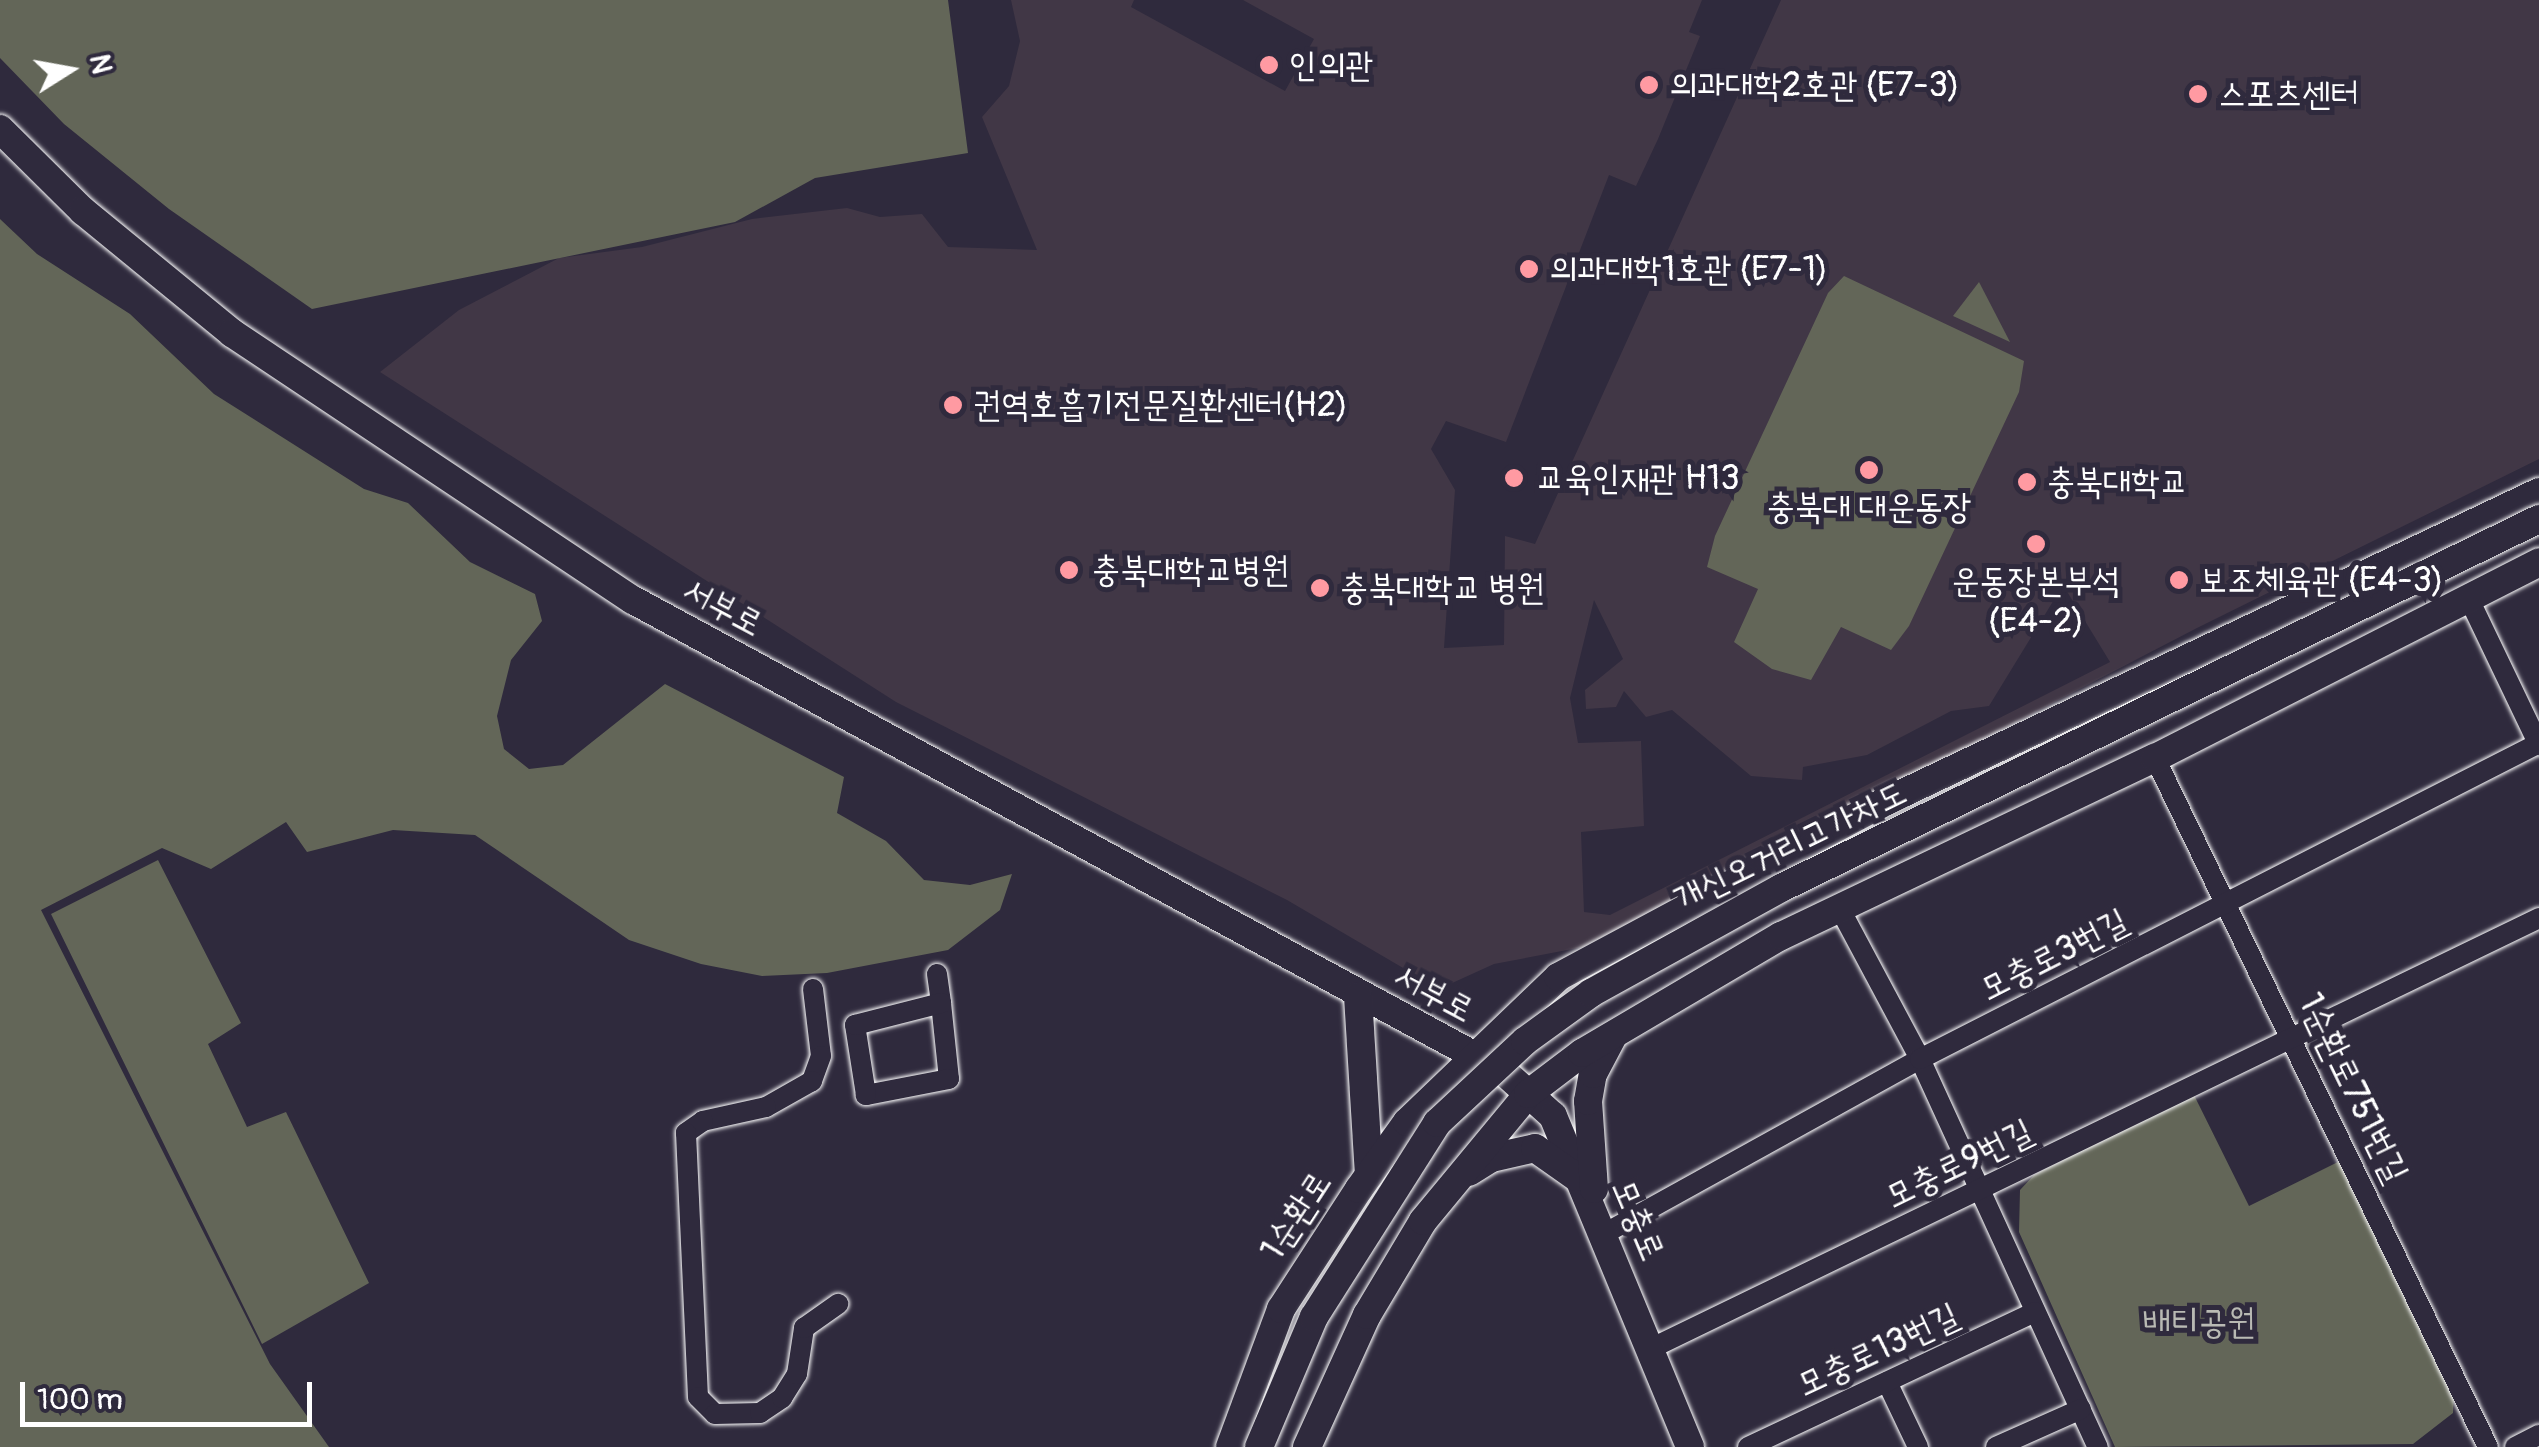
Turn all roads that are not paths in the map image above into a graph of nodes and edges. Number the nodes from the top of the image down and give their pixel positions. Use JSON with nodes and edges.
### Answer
{"nodes":[{"id":1,"x":0,"y":129,"type":"edge"},
{"id":2,"x":2539,"y":492,"type":"edge"},
{"id":3,"x":2539,"y":520,"type":"edge"},
{"id":4,"x":2539,"y":562,"type":"edge"},
{"id":5,"x":2469,"y":599,"type":"junction"},
{"id":6,"x":2539,"y":744,"type":"edge"},
{"id":7,"x":2155,"y":758,"type":"junction"},
{"id":8,"x":2224,"y":904,"type":"junction"},
{"id":9,"x":1840,"y":909,"type":"junction"},
{"id":10,"x":2539,"y":918,"type":"edge"},
{"id":11,"x":937,"y":974,"type":"dead end"},
{"id":12,"x":812,"y":989,"type":"dead end"},
{"id":13,"x":1358,"y":996,"type":"junction"},
{"id":14,"x":942,"y":1004,"type":"junction"},
{"id":15,"x":1616,"y":1032,"type":"junction"},
{"id":16,"x":2293,"y":1036,"type":"junction"},
{"id":17,"x":1474,"y":1056,"type":"junction"},
{"id":18,"x":1920,"y":1060,"type":"junction"},
{"id":19,"x":1528,"y":1094,"type":"junction"},
{"id":20,"x":1369,"y":1175,"type":"junction"},
{"id":21,"x":1455,"y":1181,"type":"junction"},
{"id":22,"x":1581,"y":1182,"type":"junction"},
{"id":23,"x":1980,"y":1191,"type":"junction"},
{"id":24,"x":1604,"y":1234,"type":"junction"},
{"id":25,"x":838,"y":1304,"type":"dead end"},
{"id":26,"x":2035,"y":1312,"type":"junction"},
{"id":27,"x":1652,"y":1348,"type":"junction"},
{"id":28,"x":1888,"y":1382,"type":"junction"},
{"id":29,"x":2080,"y":1409,"type":"junction"},
{"id":30,"x":2539,"y":1435,"type":"edge"},
{"id":31,"x":1230,"y":1447,"type":"edge"},
{"id":32,"x":1260,"y":1447,"type":"edge"},
{"id":33,"x":1307,"y":1447,"type":"edge"},
{"id":34,"x":1690,"y":1447,"type":"edge"},
{"id":35,"x":1748,"y":1447,"type":"edge"},
{"id":36,"x":1918,"y":1447,"type":"edge"},
{"id":37,"x":1996,"y":1447,"type":"edge"},
{"id":38,"x":2098,"y":1447,"type":"edge"},
{"id":39,"x":2488,"y":1447,"type":"edge"},
{"id":40,"x":2515,"y":1447,"type":"edge"}],
"edges":[{"from":1,"to":13,"type":"main road","name":"서부로"},
{"from":2,"to":17,"type":"main road","name":"1순환로"},
{"from":3,"to":32,"type":"main road","name":"개신오거리고가차도","bridge":true},
{"from":4,"to":5,"type":"main road"},
{"from":5,"to":6,"type":"street"},
{"from":5,"to":7,"type":"main road"},
{"from":6,"to":8,"type":"street","name":"모충로3번길"},
{"from":7,"to":8,"type":"street","name":"1순환로751번길"},
{"from":7,"to":9,"type":"main road"},
{"from":8,"to":16,"type":"street","name":"1순환로751번길"},
{"from":8,"to":18,"type":"street","name":"모충로3번길"},
{"from":9,"to":15,"type":"main road"},
{"from":9,"to":18,"type":"street"},
{"from":10,"to":16,"type":"street","name":"모충로9번길"},
{"from":11,"to":14,"type":"street"},
{"from":12,"to":25,"type":"street"},
{"from":13,"to":17,"type":"main road","name":"서부로"},
{"from":13,"to":20,"type":"main road"},
{"from":14,"to":14,"type":"street"},
{"from":15,"to":19,"type":"main road"},
{"from":15,"to":24,"type":"main road"},
{"from":16,"to":23,"type":"street","name":"모충로9번길"},
{"from":16,"to":39,"type":"street","name":"1순환로751번길"},
{"from":17,"to":19,"type":"main road","name":"모충로"},
{"from":17,"to":20,"type":"main road","name":"1순환로"},
{"from":18,"to":23,"type":"street"},
{"from":18,"to":24,"type":"street","name":"모충로3번길"},
{"from":19,"to":21,"type":"main road"},
{"from":19,"to":22,"type":"main road","name":"모충로"},
{"from":20,"to":31,"type":"main road","name":"1순환로"},
{"from":21,"to":22,"type":"main road"},
{"from":21,"to":33,"type":"main road"},
{"from":22,"to":24,"type":"main road","name":"모충로"},
{"from":23,"to":26,"type":"street"},
{"from":23,"to":27,"type":"street","name":"모충로9번길"},
{"from":24,"to":27,"type":"main road","name":"모충로"},
{"from":26,"to":28,"type":"street","name":"모충로13번길"},
{"from":26,"to":29,"type":"street"},
{"from":27,"to":34,"type":"main road","name":"모충로"},
{"from":28,"to":35,"type":"street","name":"모충로13번길"},
{"from":28,"to":36,"type":"street"},
{"from":29,"to":37,"type":"street"},
{"from":29,"to":38,"type":"street"},
{"from":30,"to":40,"type":"street"}]}
